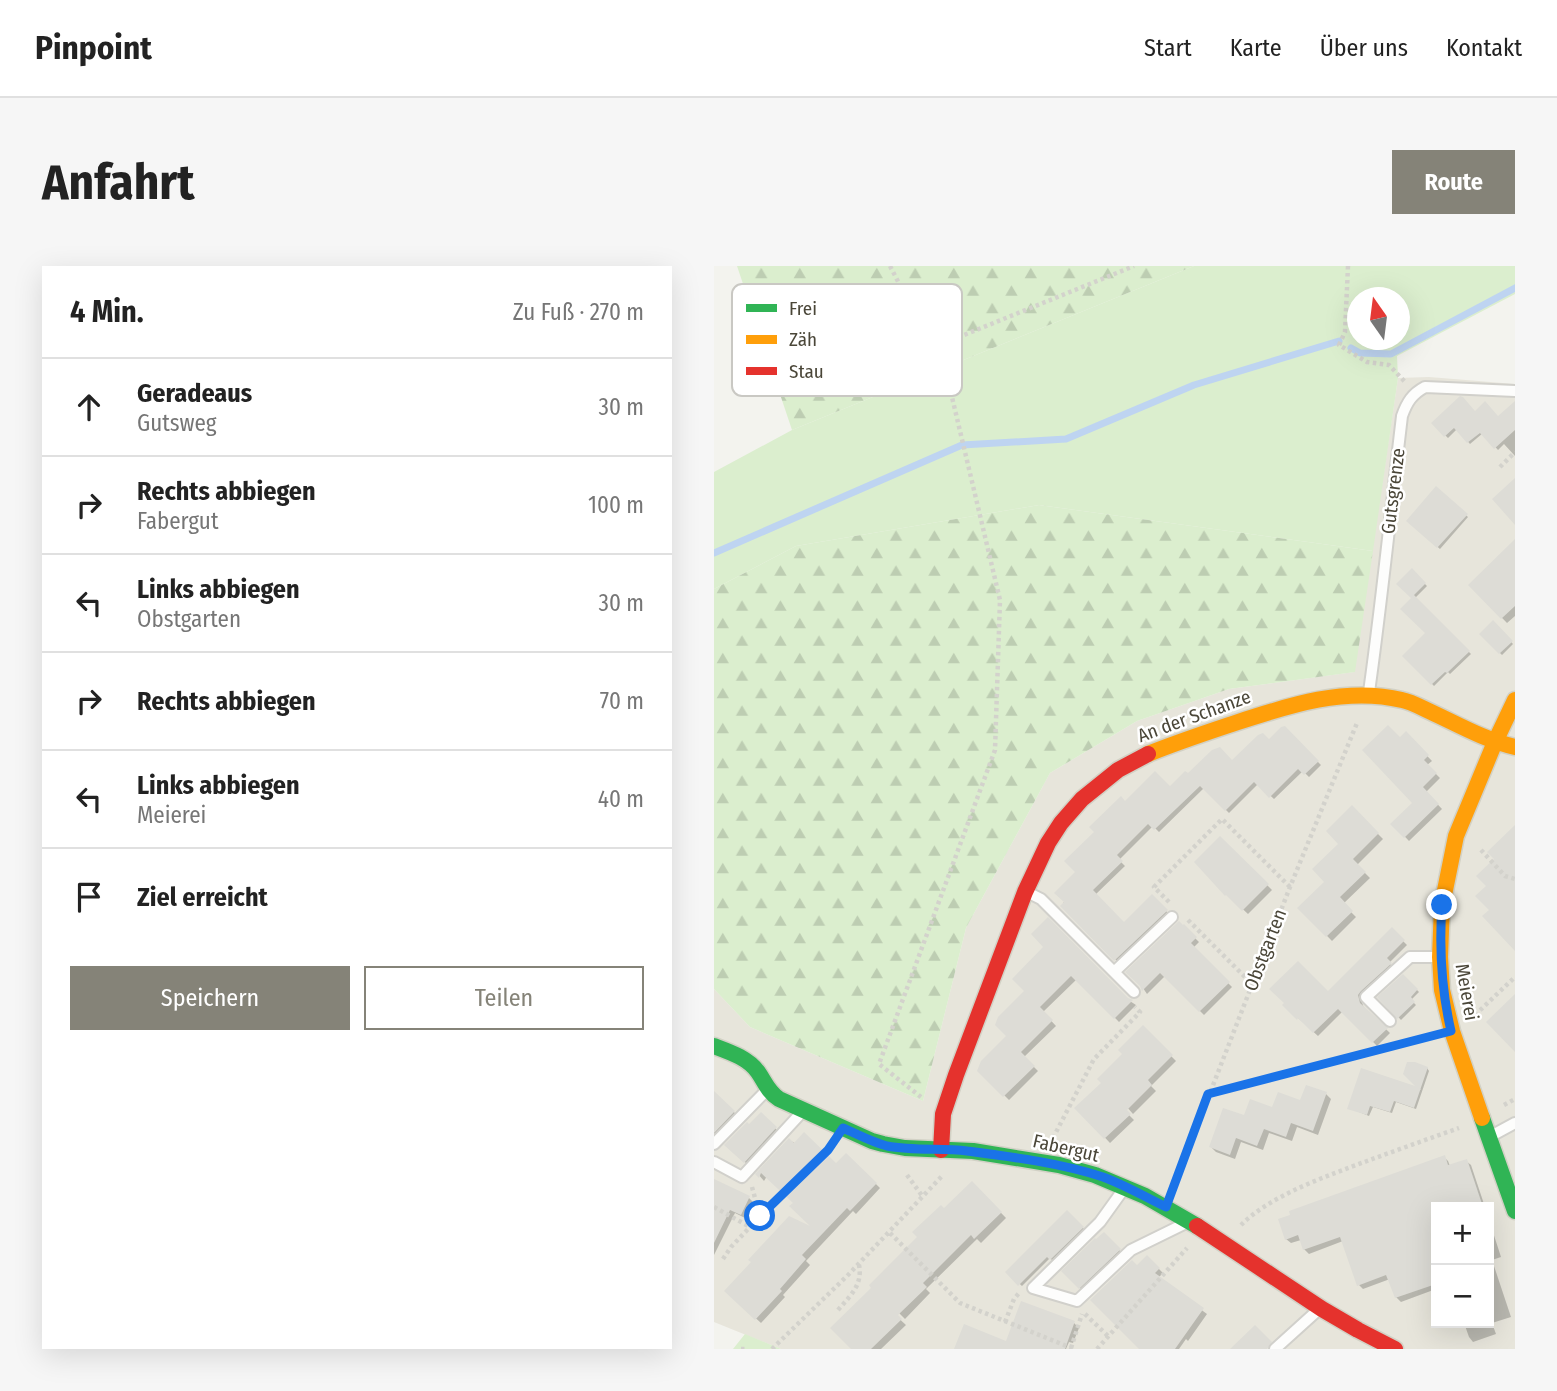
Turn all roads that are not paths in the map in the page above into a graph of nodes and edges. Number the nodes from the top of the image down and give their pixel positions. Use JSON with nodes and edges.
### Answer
{"nodes":[{"id":1,"x":1515,"y":391,"type":"edge"},
{"id":2,"x":1368,"y":695,"type":"junction"},
{"id":3,"x":1515,"y":700,"type":"edge"},
{"id":4,"x":1495,"y":742,"type":"junction"},
{"id":5,"x":1515,"y":747,"type":"edge"},
{"id":6,"x":1025,"y":892,"type":"junction"},
{"id":7,"x":1172,"y":917,"type":"dead end"},
{"id":8,"x":1440,"y":957,"type":"junction"},
{"id":9,"x":1114,"y":972,"type":"junction"},
{"id":10,"x":1134,"y":992,"type":"road end"},
{"id":11,"x":1390,"y":1021,"type":"dead end"},
{"id":12,"x":714,"y":1046,"type":"edge"},
{"id":13,"x":767,"y":1090,"type":"junction"},
{"id":14,"x":804,"y":1110,"type":"junction"},
{"id":15,"x":1515,"y":1123,"type":"edge"},
{"id":16,"x":1488,"y":1137,"type":"junction"},
{"id":17,"x":714,"y":1144,"type":"edge"},
{"id":18,"x":941,"y":1150,"type":"junction"},
{"id":19,"x":714,"y":1162,"type":"edge"},
{"id":20,"x":1125,"y":1186,"type":"junction"},
{"id":21,"x":1515,"y":1211,"type":"edge"},
{"id":22,"x":1189,"y":1221,"type":"junction"},
{"id":23,"x":1321,"y":1307,"type":"junction"},
{"id":24,"x":1275,"y":1349,"type":"edge"},
{"id":25,"x":1395,"y":1349,"type":"edge"}],
"edges":[{"from":1,"to":2,"type":"lane","name":"Gutsgrenze"},
{"from":2,"to":4,"type":"street","name":"An der Schanze"},
{"from":2,"to":6,"type":"street","name":"An der Schanze"},
{"from":3,"to":4,"type":"street","name":"Meierei"},
{"from":4,"to":5,"type":"street","name":"An der Schanze"},
{"from":4,"to":8,"type":"street","name":"Meierei"},
{"from":6,"to":9,"type":"lane"},
{"from":6,"to":18,"type":"street","name":"An der Schanze"},
{"from":7,"to":9,"type":"lane"},
{"from":8,"to":11,"type":"lane"},
{"from":8,"to":16,"type":"street","name":"Meierei"},
{"from":9,"to":10,"type":"lane"},
{"from":12,"to":13,"type":"street","name":"Fabergut"},
{"from":13,"to":14,"type":"street","name":"Fabergut"},
{"from":13,"to":17,"type":"lane"},
{"from":14,"to":18,"type":"street","name":"Fabergut"},
{"from":14,"to":19,"type":"lane"},
{"from":15,"to":16,"type":"lane"},
{"from":16,"to":21,"type":"street","name":"Meierei"},
{"from":18,"to":20,"type":"street","name":"Fabergut"},
{"from":20,"to":22,"type":"street","name":"Fabergut"},
{"from":20,"to":22,"type":"lane"},
{"from":22,"to":23,"type":"street","name":"Fabergut"},
{"from":23,"to":24,"type":"lane"},
{"from":23,"to":25,"type":"street","name":"Fabergut"}]}
